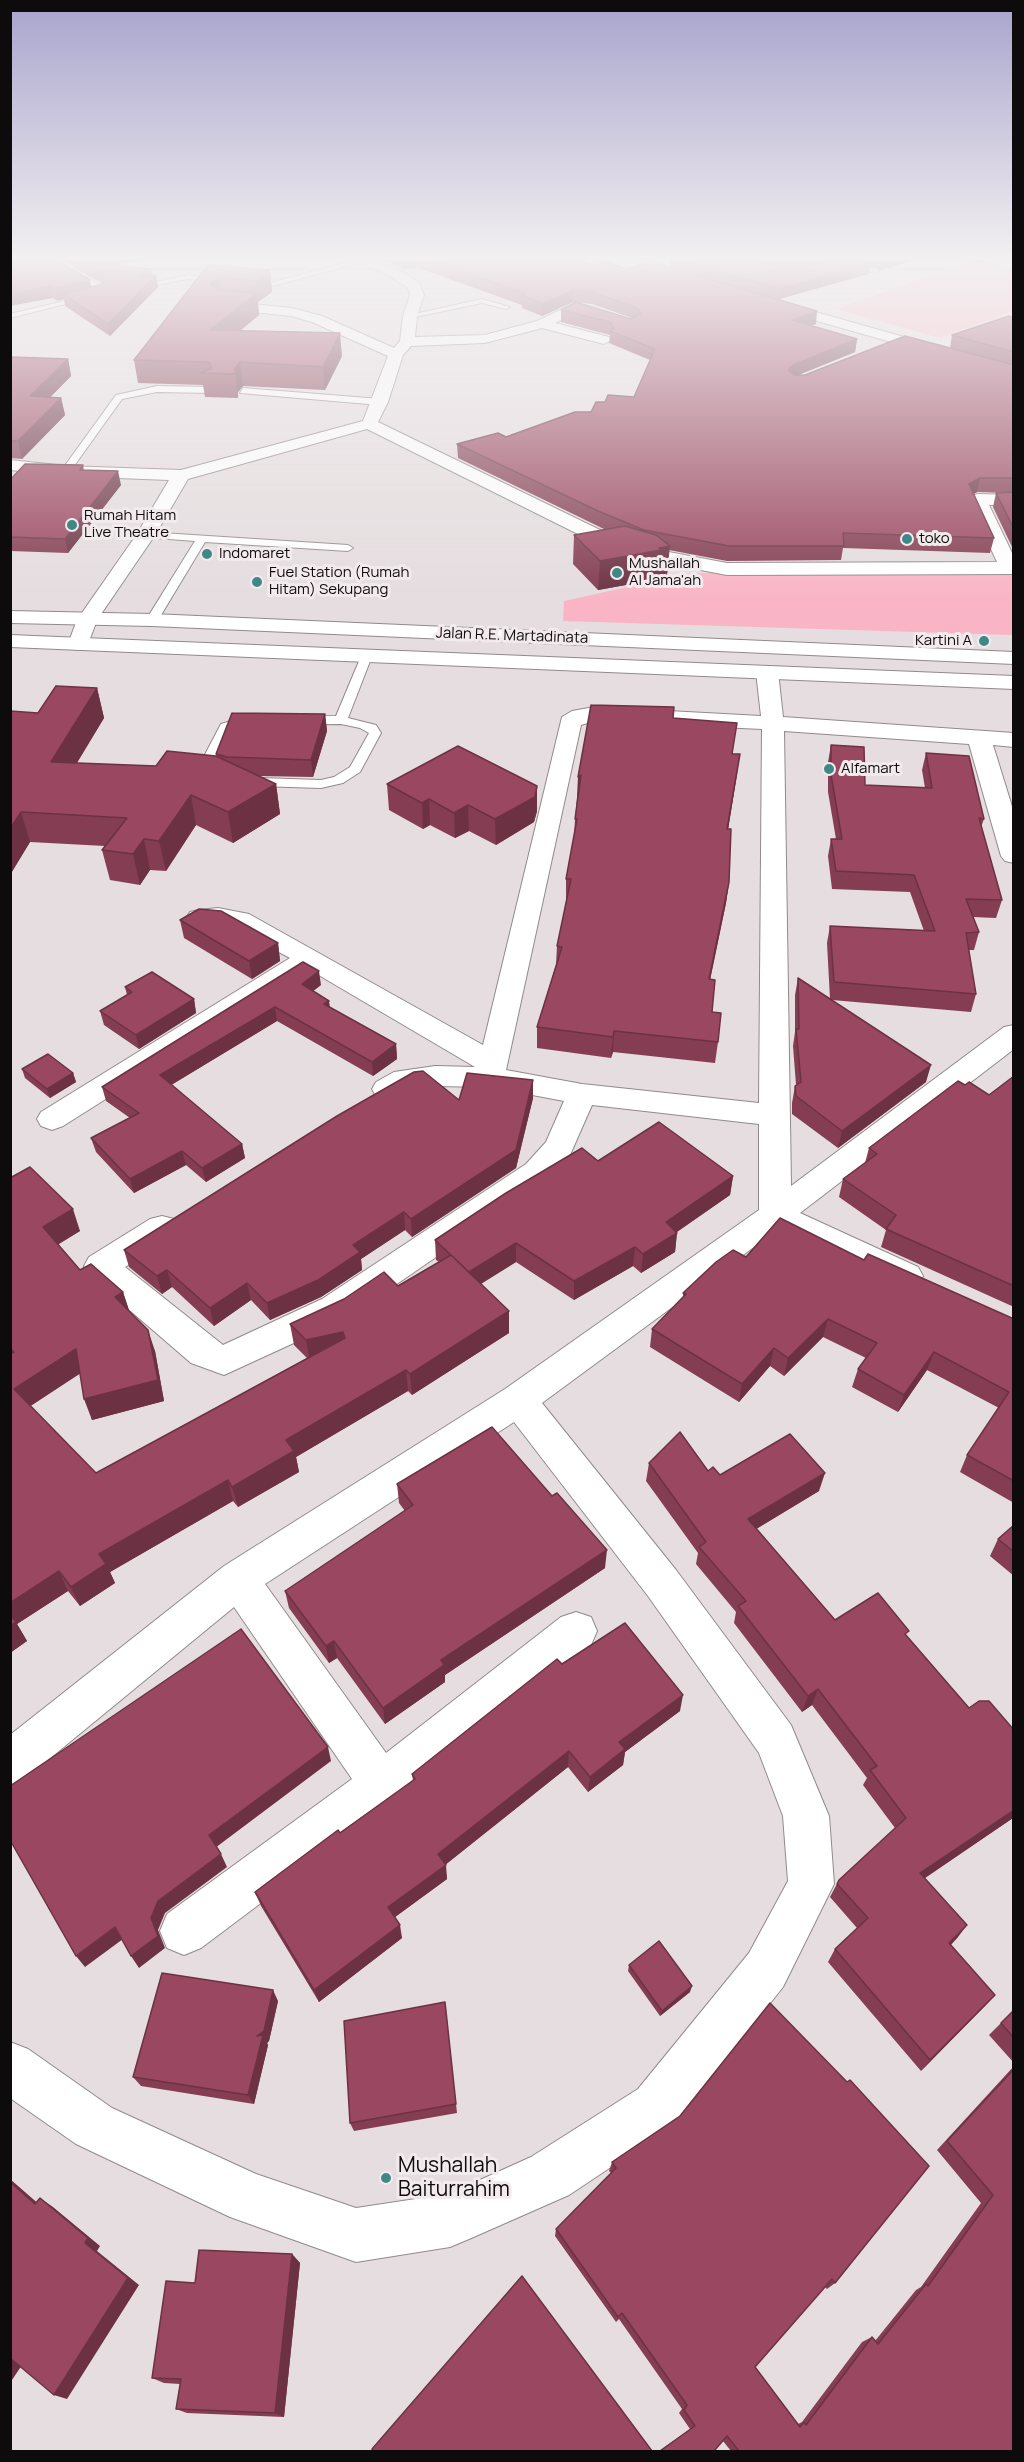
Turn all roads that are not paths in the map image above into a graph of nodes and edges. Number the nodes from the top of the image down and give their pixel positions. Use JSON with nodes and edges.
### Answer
{"nodes":[{"id":1,"x":392,"y":371,"type":"edge"},
{"id":2,"x":210,"y":390,"type":"edge"},
{"id":3,"x":243,"y":391,"type":"edge"},
{"id":4,"x":380,"y":402,"type":"junction"},
{"id":5,"x":369,"y":424,"type":"junction"},
{"id":6,"x":10,"y":465,"type":"edge"},
{"id":7,"x":66,"y":471,"type":"junction"},
{"id":8,"x":181,"y":476,"type":"junction"},
{"id":9,"x":1014,"y":500,"type":"edge"},
{"id":10,"x":990,"y":530,"type":"junction"},
{"id":11,"x":1014,"y":531,"type":"edge"},
{"id":12,"x":146,"y":535,"type":"junction"},
{"id":13,"x":202,"y":539,"type":"junction"},
{"id":14,"x":348,"y":548,"type":"dead end"},
{"id":15,"x":1011,"y":568,"type":"edge"},
{"id":16,"x":10,"y":617,"type":"edge"},
{"id":17,"x":87,"y":620,"type":"junction"},
{"id":18,"x":152,"y":621,"type":"junction"},
{"id":19,"x":10,"y":641,"type":"edge"},
{"id":20,"x":78,"y":644,"type":"junction"},
{"id":21,"x":366,"y":656,"type":"junction"},
{"id":22,"x":1014,"y":658,"type":"edge"},
{"id":23,"x":767,"y":672,"type":"junction"},
{"id":24,"x":1014,"y":683,"type":"edge"},
{"id":25,"x":342,"y":720,"type":"junction"},
{"id":26,"x":772,"y":723,"type":"junction"},
{"id":27,"x":979,"y":738,"type":"junction"},
{"id":28,"x":1014,"y":740,"type":"edge"},
{"id":29,"x":1014,"y":856,"type":"edge"},
{"id":30,"x":199,"y":918,"type":"edge"},
{"id":31,"x":310,"y":958,"type":"junction"},
{"id":32,"x":1014,"y":1034,"type":"edge"},
{"id":33,"x":491,"y":1070,"type":"junction"},
{"id":34,"x":582,"y":1094,"type":"junction"},
{"id":35,"x":358,"y":1106,"type":"edge"},
{"id":36,"x":776,"y":1115,"type":"junction"},
{"id":37,"x":52,"y":1119,"type":"dead end"},
{"id":38,"x":190,"y":1210,"type":"edge"},
{"id":39,"x":775,"y":1215,"type":"junction"},
{"id":40,"x":938,"y":1291,"type":"edge"},
{"id":41,"x":518,"y":1400,"type":"junction"},
{"id":42,"x":238,"y":1579,"type":"junction"},
{"id":43,"x":576,"y":1631,"type":"dead end"},
{"id":44,"x":10,"y":1763,"type":"edge"},
{"id":45,"x":382,"y":1784,"type":"junction"},
{"id":46,"x":184,"y":1931,"type":"dead end"},
{"id":47,"x":10,"y":2067,"type":"edge"}],
"edges":[{"from":1,"to":4,"type":"main road"},
{"from":2,"to":7,"type":"lane"},
{"from":3,"to":4,"type":"lane"},
{"from":4,"to":5,"type":"main road"},
{"from":5,"to":8,"type":"main road"},
{"from":5,"to":15,"type":"main road"},
{"from":6,"to":7,"type":"main road"},
{"from":7,"to":8,"type":"main road"},
{"from":8,"to":12,"type":"main road"},
{"from":9,"to":10,"type":"main road"},
{"from":10,"to":11,"type":"main road"},
{"from":10,"to":15,"type":"main road"},
{"from":12,"to":13,"type":"lane"},
{"from":12,"to":17,"type":"main road"},
{"from":13,"to":14,"type":"lane"},
{"from":13,"to":18,"type":"lane"},
{"from":16,"to":17,"type":"main road","name":"Jalan R.E. Martadinata"},
{"from":17,"to":18,"type":"main road","name":"Jalan R.E. Martadinata"},
{"from":17,"to":20,"type":"main road"},
{"from":18,"to":22,"type":"main road","name":"Jalan R.E. Martadinata"},
{"from":19,"to":20,"type":"main road","name":"Jalan R.E. Martadinata"},
{"from":20,"to":21,"type":"main road","name":"Jalan R.E. Martadinata"},
{"from":21,"to":23,"type":"main road","name":"Jalan R.E. Martadinata"},
{"from":21,"to":25,"type":"lane"},
{"from":23,"to":24,"type":"main road","name":"Jalan R.E. Martadinata"},
{"from":23,"to":26,"type":"main road"},
{"from":25,"to":25,"type":"lane"},
{"from":26,"to":27,"type":"main road"},
{"from":26,"to":33,"type":"main road"},
{"from":26,"to":36,"type":"main road"},
{"from":27,"to":28,"type":"main road"},
{"from":27,"to":29,"type":"main road"},
{"from":30,"to":31,"type":"main road"},
{"from":31,"to":33,"type":"main road"},
{"from":31,"to":37,"type":"main road"},
{"from":32,"to":39,"type":"main road"},
{"from":33,"to":34,"type":"main road"},
{"from":33,"to":35,"type":"main road"},
{"from":34,"to":36,"type":"main road"},
{"from":34,"to":38,"type":"main road"},
{"from":36,"to":39,"type":"main road"},
{"from":39,"to":40,"type":"main road"},
{"from":39,"to":41,"type":"main road"},
{"from":41,"to":42,"type":"main road"},
{"from":41,"to":47,"type":"main road"},
{"from":42,"to":44,"type":"main road"},
{"from":42,"to":45,"type":"main road"},
{"from":43,"to":45,"type":"main road"},
{"from":45,"to":46,"type":"main road"}]}
